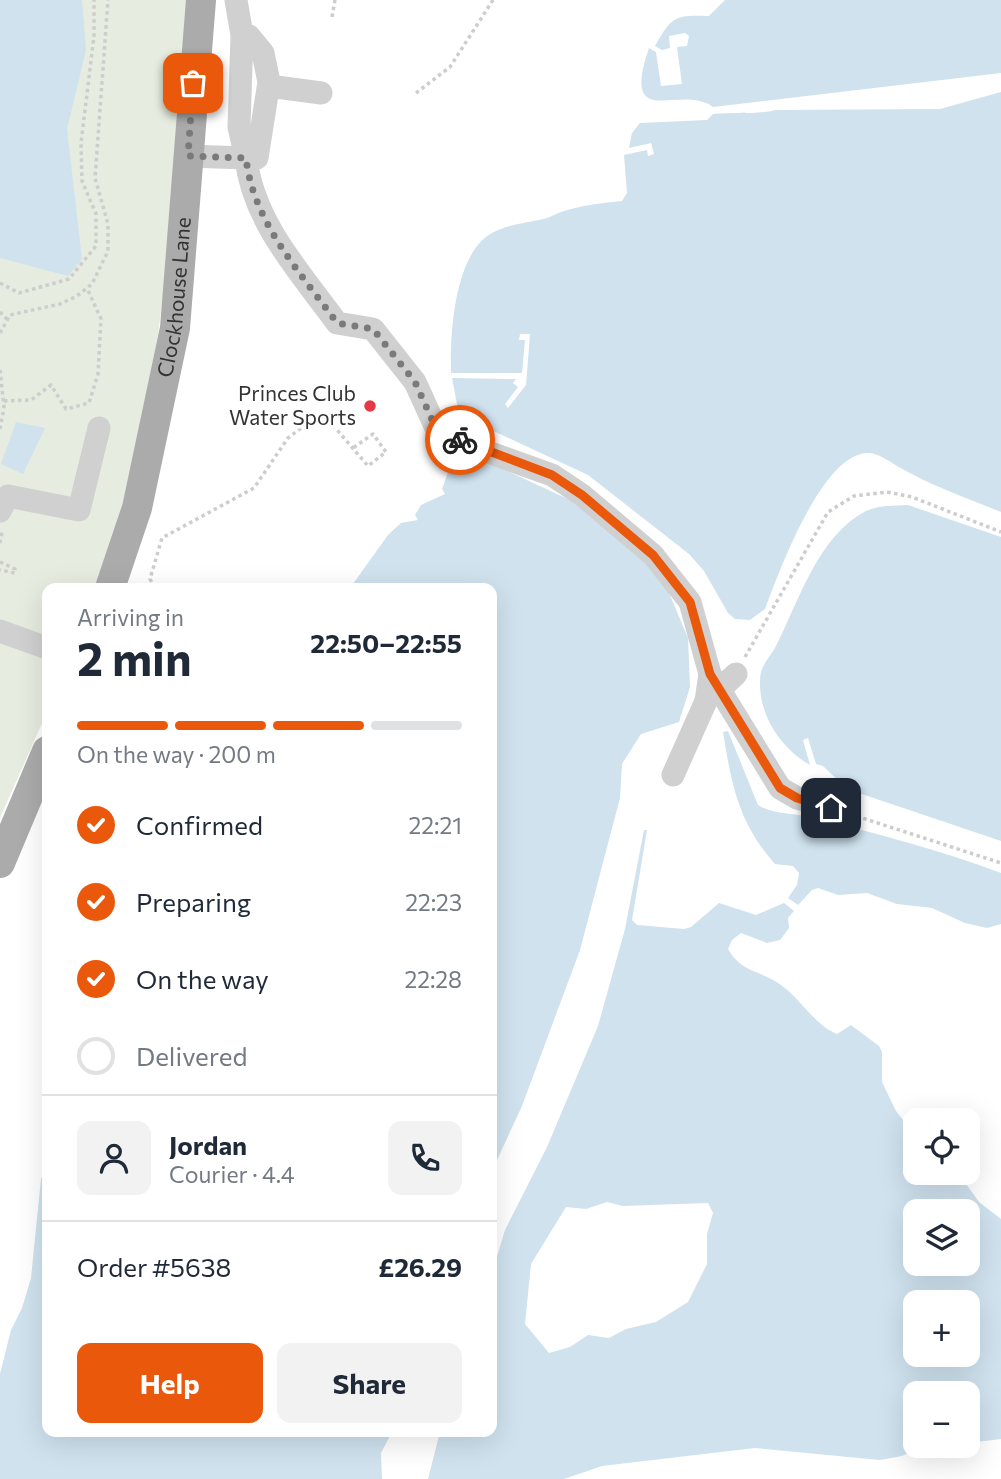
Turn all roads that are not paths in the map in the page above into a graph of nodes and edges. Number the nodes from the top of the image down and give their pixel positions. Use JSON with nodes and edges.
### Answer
{"nodes":[{"id":1,"x":201,"y":0,"type":"edge"},
{"id":2,"x":236,"y":0,"type":"edge"},
{"id":3,"x":242,"y":35,"type":"junction"},
{"id":4,"x":269,"y":86,"type":"junction"},
{"id":5,"x":321,"y":93,"type":"dead end"},
{"id":6,"x":188,"y":156,"type":"junction"},
{"id":7,"x":246,"y":158,"type":"junction"},
{"id":8,"x":99,"y":428,"type":"dead end"},
{"id":9,"x":0,"y":511,"type":"edge"},
{"id":10,"x":112,"y":583,"type":"edge"},
{"id":11,"x":0,"y":631,"type":"edge"},
{"id":12,"x":42,"y":646,"type":"edge"},
{"id":13,"x":722,"y":679,"type":"junction"},
{"id":14,"x":696,"y":720,"type":"junction"},
{"id":15,"x":739,"y":720,"type":"junction"},
{"id":16,"x":42,"y":763,"type":"edge"},
{"id":17,"x":673,"y":775,"type":"dead end"},
{"id":18,"x":831,"y":808,"type":"road end"},
{"id":19,"x":0,"y":863,"type":"edge"}],
"edges":[{"from":1,"to":6,"type":"main road","name":"Clockhouse Lane"},
{"from":2,"to":3,"type":"lane"},
{"from":3,"to":4,"type":"lane"},
{"from":3,"to":7,"type":"lane"},
{"from":4,"to":5,"type":"lane"},
{"from":4,"to":7,"type":"lane"},
{"from":6,"to":7,"type":"lane"},
{"from":6,"to":10,"type":"main road","name":"Clockhouse Lane"},
{"from":7,"to":13,"type":"lane"},
{"from":8,"to":9,"type":"lane"},
{"from":11,"to":12,"type":"lane"},
{"from":13,"to":14,"type":"lane"},
{"from":13,"to":15,"type":"lane"},
{"from":14,"to":15,"type":"lane"},
{"from":14,"to":17,"type":"lane"},
{"from":15,"to":18,"type":"lane"},
{"from":16,"to":19,"type":"main road"}]}
